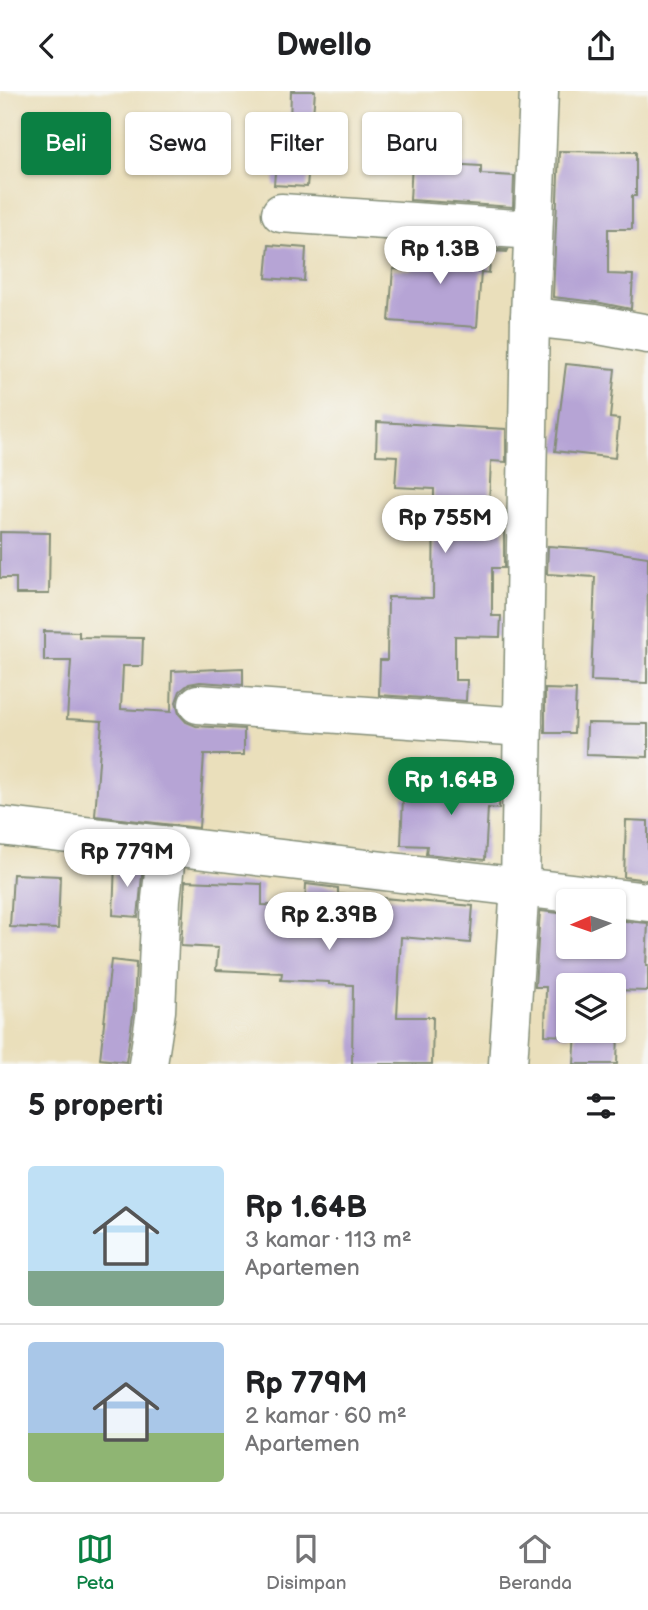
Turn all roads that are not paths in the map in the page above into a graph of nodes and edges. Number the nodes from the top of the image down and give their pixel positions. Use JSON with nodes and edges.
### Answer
{"nodes":[{"id":1,"x":539,"y":91,"type":"edge"},
{"id":2,"x":281,"y":213,"type":"dead end"},
{"id":3,"x":533,"y":230,"type":"junction"},
{"id":4,"x":530,"y":317,"type":"junction"},
{"id":5,"x":648,"y":334,"type":"edge"},
{"id":6,"x":198,"y":704,"type":"dead end"},
{"id":7,"x":523,"y":727,"type":"junction"},
{"id":8,"x":0,"y":826,"type":"edge"},
{"id":9,"x":167,"y":847,"type":"junction"},
{"id":10,"x":520,"y":886,"type":"junction"},
{"id":11,"x":648,"y":902,"type":"edge"},
{"id":12,"x":148,"y":1064,"type":"edge"},
{"id":13,"x":508,"y":1064,"type":"edge"}],
"edges":[{"from":1,"to":3,"type":"street"},
{"from":2,"to":3,"type":"street"},
{"from":3,"to":4,"type":"street"},
{"from":4,"to":5,"type":"street"},
{"from":4,"to":7,"type":"street"},
{"from":6,"to":7,"type":"street"},
{"from":7,"to":10,"type":"street"},
{"from":8,"to":9,"type":"street"},
{"from":9,"to":10,"type":"street"},
{"from":9,"to":12,"type":"street"},
{"from":10,"to":11,"type":"street"},
{"from":10,"to":13,"type":"street"}]}
